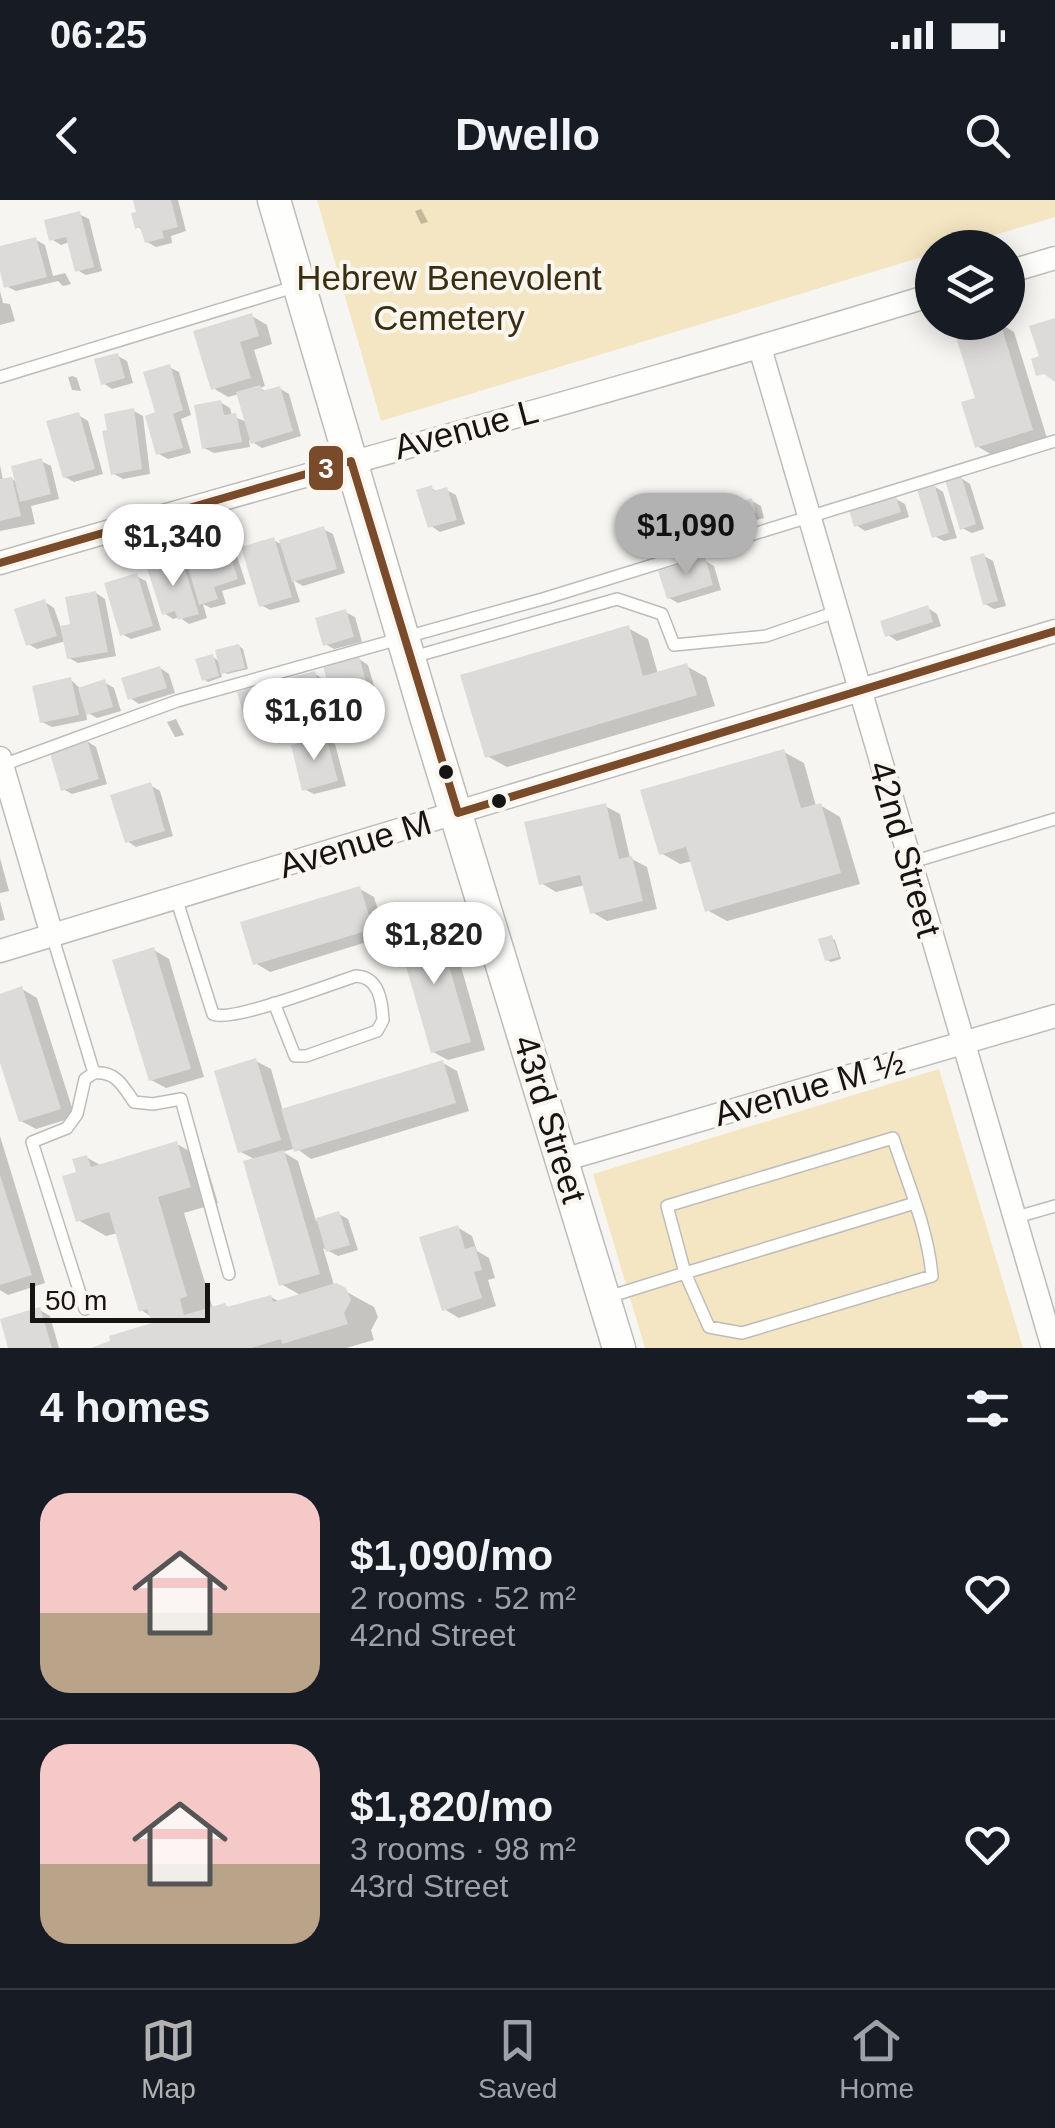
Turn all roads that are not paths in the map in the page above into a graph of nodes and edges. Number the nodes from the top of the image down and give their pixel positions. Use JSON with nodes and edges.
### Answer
{"nodes":[{"id":1,"x":274,"y":200,"type":"edge"},
{"id":2,"x":1055,"y":258,"type":"edge"},
{"id":3,"x":1025,"y":267,"type":"edge"},
{"id":4,"x":300,"y":286,"type":"junction"},
{"id":5,"x":915,"y":300,"type":"edge"},
{"id":6,"x":760,"y":348,"type":"junction"},
{"id":7,"x":0,"y":377,"type":"edge"},
{"id":8,"x":1055,"y":442,"type":"edge"},
{"id":9,"x":351,"y":460,"type":"junction"},
{"id":10,"x":809,"y":517,"type":"junction"},
{"id":11,"x":0,"y":563,"type":"edge"},
{"id":12,"x":836,"y":612,"type":"junction"},
{"id":13,"x":1055,"y":631,"type":"edge"},
{"id":14,"x":406,"y":647,"type":"junction"},
{"id":15,"x":859,"y":691,"type":"junction"},
{"id":16,"x":1,"y":763,"type":"edge"},
{"id":17,"x":458,"y":813,"type":"junction"},
{"id":18,"x":1055,"y":819,"type":"edge"},
{"id":19,"x":909,"y":863,"type":"junction"},
{"id":20,"x":176,"y":898,"type":"junction"},
{"id":21,"x":52,"y":936,"type":"junction"},
{"id":22,"x":0,"y":951,"type":"edge"},
{"id":23,"x":274,"y":1003,"type":"junction"},
{"id":24,"x":1055,"y":1016,"type":"edge"},
{"id":25,"x":962,"y":1044,"type":"junction"},
{"id":26,"x":94,"y":1074,"type":"junction"},
{"id":27,"x":563,"y":1160,"type":"junction"},
{"id":28,"x":915,"y":1203,"type":"junction"},
{"id":29,"x":1055,"y":1206,"type":"edge"},
{"id":30,"x":1017,"y":1217,"type":"junction"},
{"id":31,"x":684,"y":1272,"type":"junction"},
{"id":32,"x":228,"y":1274,"type":"dead end"},
{"id":33,"x":604,"y":1298,"type":"junction"},
{"id":34,"x":85,"y":1309,"type":"dead end"},
{"id":35,"x":619,"y":1348,"type":"edge"},
{"id":36,"x":1053,"y":1348,"type":"edge"}],
"edges":[{"from":1,"to":4,"type":"street","name":"43rd Street"},
{"from":2,"to":3,"type":"street"},
{"from":4,"to":7,"type":"lane"},
{"from":4,"to":9,"type":"street","name":"43rd Street"},
{"from":5,"to":6,"type":"street","name":"Avenue L"},
{"from":6,"to":9,"type":"street","name":"Avenue L"},
{"from":6,"to":10,"type":"street","name":"42nd Street"},
{"from":8,"to":10,"type":"lane"},
{"from":9,"to":11,"type":"street","name":"Avenue L"},
{"from":9,"to":14,"type":"street","name":"43rd Street"},
{"from":10,"to":12,"type":"street","name":"42nd Street"},
{"from":10,"to":14,"type":"lane"},
{"from":12,"to":14,"type":"lane"},
{"from":12,"to":15,"type":"street","name":"42nd Street"},
{"from":13,"to":15,"type":"street","name":"Avenue M"},
{"from":14,"to":16,"type":"lane"},
{"from":14,"to":17,"type":"street","name":"43rd Street"},
{"from":15,"to":17,"type":"street","name":"Avenue M"},
{"from":15,"to":19,"type":"street","name":"42nd Street"},
{"from":16,"to":21,"type":"street"},
{"from":17,"to":20,"type":"street","name":"Avenue M"},
{"from":17,"to":27,"type":"street","name":"43rd Street"},
{"from":18,"to":19,"type":"lane"},
{"from":19,"to":25,"type":"street","name":"42nd Street"},
{"from":20,"to":21,"type":"street","name":"Avenue M"},
{"from":20,"to":23,"type":"lane"},
{"from":21,"to":22,"type":"street","name":"Avenue M"},
{"from":21,"to":26,"type":"lane"},
{"from":23,"to":23,"type":"lane"},
{"from":24,"to":25,"type":"street","name":"Avenue M ½"},
{"from":25,"to":27,"type":"street","name":"Avenue M ½"},
{"from":25,"to":30,"type":"street","name":"42nd Street"},
{"from":26,"to":32,"type":"lane"},
{"from":26,"to":34,"type":"lane"},
{"from":27,"to":33,"type":"street","name":"43rd Street"},
{"from":28,"to":31,"type":"lane"},
{"from":28,"to":31,"type":"lane"},
{"from":28,"to":31,"type":"lane"},
{"from":29,"to":30,"type":"lane"},
{"from":30,"to":36,"type":"street","name":"42nd Street"},
{"from":31,"to":33,"type":"lane"},
{"from":33,"to":35,"type":"street","name":"43rd Street"}]}
